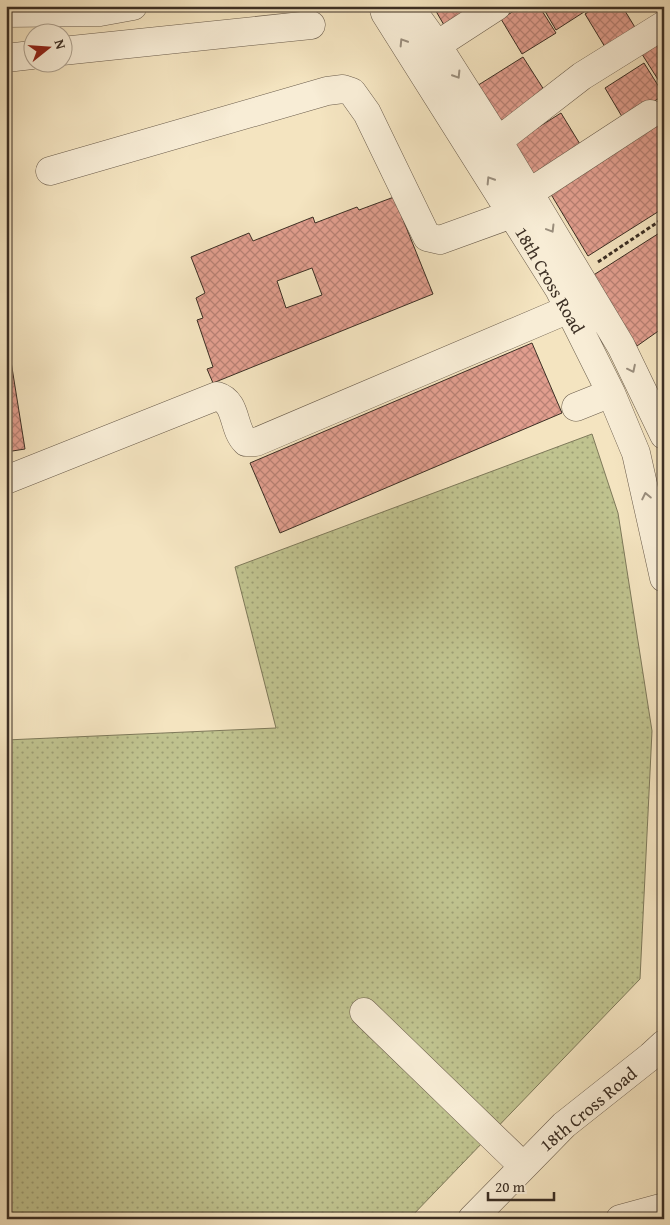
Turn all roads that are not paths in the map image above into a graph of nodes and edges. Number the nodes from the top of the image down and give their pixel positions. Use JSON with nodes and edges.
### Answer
{"nodes":[{"id":1,"x":133,"y":6,"type":"edge"},
{"id":2,"x":383,"y":6,"type":"edge"},
{"id":3,"x":409,"y":6,"type":"edge"},
{"id":4,"x":497,"y":6,"type":"edge"},
{"id":5,"x":100,"y":9,"type":"edge"},
{"id":6,"x":6,"y":13,"type":"edge"},
{"id":7,"x":312,"y":24,"type":"dead end"},
{"id":8,"x":664,"y":25,"type":"edge"},
{"id":9,"x":437,"y":45,"type":"junction"},
{"id":10,"x":72,"y":50,"type":"edge"},
{"id":11,"x":22,"y":56,"type":"edge"},
{"id":12,"x":6,"y":58,"type":"edge"},
{"id":13,"x":650,"y":114,"type":"dead end"},
{"id":14,"x":498,"y":141,"type":"junction"},
{"id":15,"x":50,"y":171,"type":"dead end"},
{"id":16,"x":529,"y":193,"type":"junction"},
{"id":17,"x":512,"y":214,"type":"junction"},
{"id":18,"x":569,"y":309,"type":"junction"},
{"id":19,"x":611,"y":393,"type":"junction"},
{"id":20,"x":576,"y":407,"type":"dead end"},
{"id":21,"x":664,"y":435,"type":"edge"},
{"id":22,"x":6,"y":480,"type":"edge"},
{"id":23,"x":664,"y":578,"type":"edge"},
{"id":24,"x":364,"y":1012,"type":"dead end"},
{"id":25,"x":664,"y":1044,"type":"edge"},
{"id":26,"x":523,"y":1166,"type":"junction"},
{"id":27,"x":664,"y":1207,"type":"edge"},
{"id":28,"x":472,"y":1219,"type":"edge"},
{"id":29,"x":620,"y":1219,"type":"edge"}],
"edges":[{"from":1,"to":5,"type":"street"},
{"from":17,"to":2,"type":"street","name":"18th Cross Road","one_way":true},
{"from":3,"to":9,"type":"street","name":"18th Cross Road"},
{"from":4,"to":9,"type":"street"},
{"from":5,"to":6,"type":"street"},
{"from":7,"to":10,"type":"street"},
{"from":8,"to":14,"type":"street"},
{"from":9,"to":14,"type":"street","name":"18th Cross Road","one_way":true},
{"from":11,"to":12,"type":"street"},
{"from":13,"to":16,"type":"street"},
{"from":14,"to":16,"type":"street","name":"18th Cross Road"},
{"from":15,"to":17,"type":"street"},
{"from":16,"to":21,"type":"street","name":"18th Cross Road","one_way":true},
{"from":17,"to":18,"type":"street","name":"18th Cross Road"},
{"from":18,"to":19,"type":"street","name":"18th Cross Road"},
{"from":18,"to":22,"type":"street"},
{"from":19,"to":20,"type":"street"},
{"from":23,"to":19,"type":"street","name":"18th Cross Road","one_way":true},
{"from":24,"to":26,"type":"street"},
{"from":25,"to":26,"type":"street","name":"18th Cross Road"},
{"from":26,"to":28,"type":"street","name":"18th Cross Road"},
{"from":27,"to":29,"type":"street"}]}
